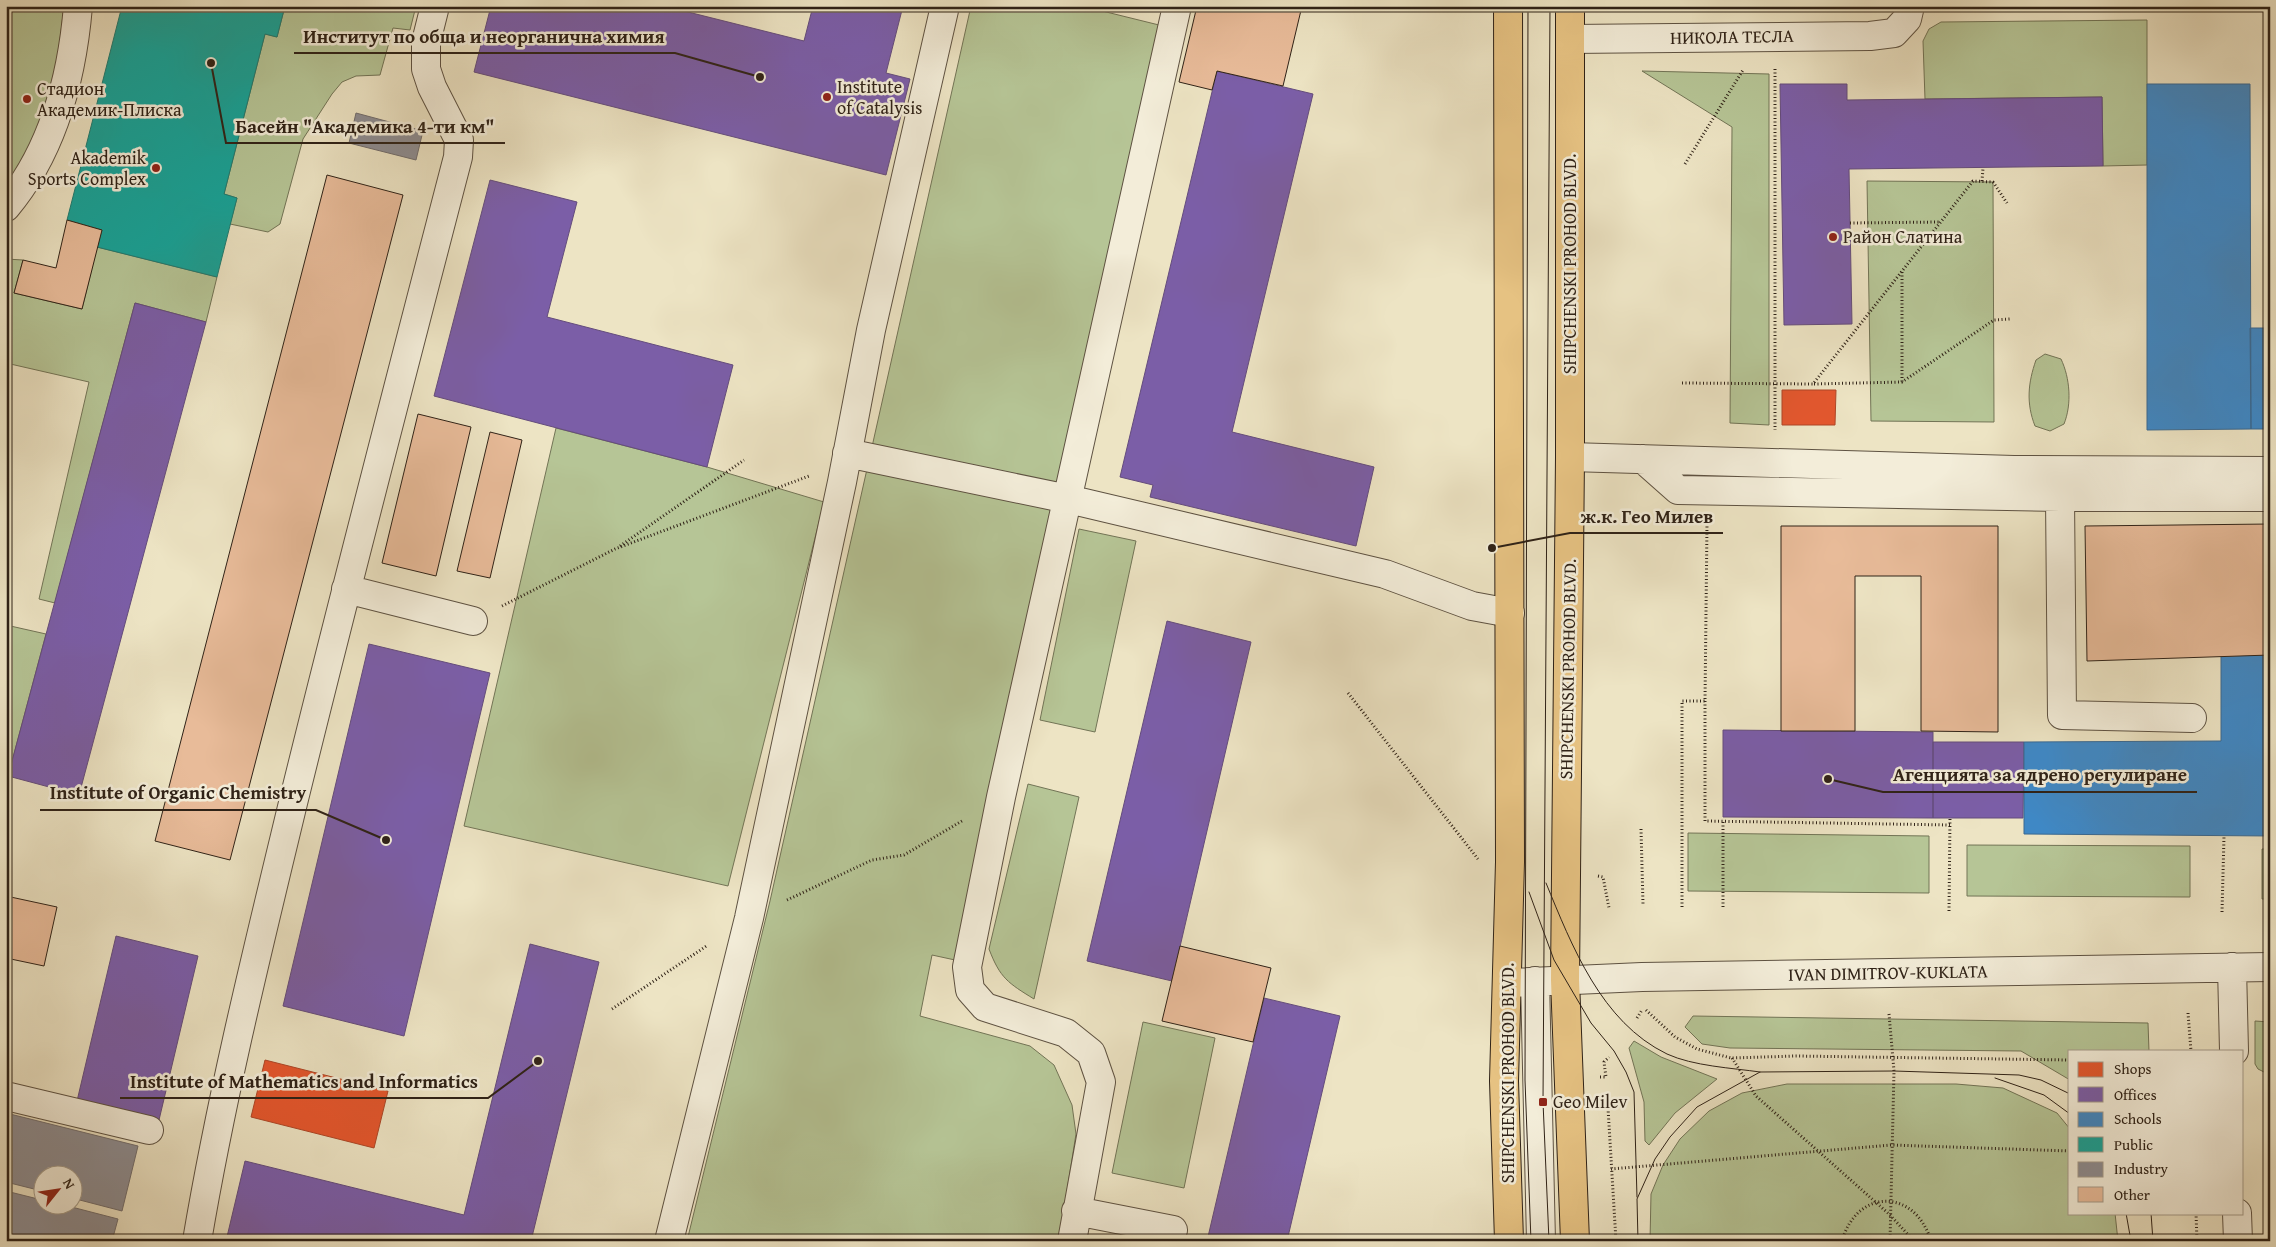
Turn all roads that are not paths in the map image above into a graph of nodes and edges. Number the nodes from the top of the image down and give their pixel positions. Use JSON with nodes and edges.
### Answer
{"nodes":[{"id":1,"x":78,"y":6,"type":"edge"},
{"id":2,"x":435,"y":6,"type":"edge"},
{"id":3,"x":945,"y":6,"type":"edge"},
{"id":4,"x":1177,"y":6,"type":"edge"},
{"id":5,"x":1508,"y":6,"type":"edge"},
{"id":6,"x":1570,"y":6,"type":"edge"},
{"id":7,"x":1910,"y":6,"type":"edge"},
{"id":8,"x":1570,"y":40,"type":"junction"},
{"id":9,"x":6,"y":207,"type":"edge"},
{"id":10,"x":847,"y":453,"type":"junction"},
{"id":11,"x":1570,"y":457,"type":"junction"},
{"id":12,"x":1643,"y":459,"type":"junction"},
{"id":13,"x":2270,"y":471,"type":"edge"},
{"id":14,"x":2270,"y":496,"type":"edge"},
{"id":15,"x":2060,"y":497,"type":"junction"},
{"id":16,"x":1068,"y":499,"type":"junction"},
{"id":17,"x":346,"y":590,"type":"junction"},
{"id":18,"x":1510,"y":613,"type":"junction"},
{"id":19,"x":473,"y":621,"type":"road end"},
{"id":20,"x":2192,"y":718,"type":"dead end"},
{"id":21,"x":2232,"y":967,"type":"junction"},
{"id":22,"x":2270,"y":967,"type":"edge"},
{"id":23,"x":1565,"y":980,"type":"junction"},
{"id":24,"x":1535,"y":981,"type":"junction"},
{"id":25,"x":1507,"y":983,"type":"junction"},
{"id":26,"x":2234,"y":1050,"type":"edge"},
{"id":27,"x":6,"y":1096,"type":"edge"},
{"id":28,"x":148,"y":1130,"type":"dead end"},
{"id":29,"x":1076,"y":1211,"type":"junction"},
{"id":30,"x":2237,"y":1214,"type":"edge"},
{"id":31,"x":1173,"y":1230,"type":"dead end"},
{"id":32,"x":197,"y":1241,"type":"edge"},
{"id":33,"x":668,"y":1241,"type":"edge"},
{"id":34,"x":1072,"y":1241,"type":"edge"},
{"id":35,"x":1509,"y":1241,"type":"edge"},
{"id":36,"x":1541,"y":1241,"type":"edge"},
{"id":37,"x":1575,"y":1241,"type":"edge"},
{"id":38,"x":2238,"y":1241,"type":"edge"}],
"edges":[{"from":1,"to":9,"type":"street"},
{"from":2,"to":17,"type":"street"},
{"from":3,"to":10,"type":"street"},
{"from":4,"to":16,"type":"street"},
{"from":5,"to":18,"type":"main road","name":"SHIPCHENSKI PROHOD BLVD."},
{"from":6,"to":8,"type":"main road","name":"SHIPCHENSKI PROHOD BLVD."},
{"from":7,"to":8,"type":"street","name":"НИКОЛА ТЕСЛА"},
{"from":8,"to":11,"type":"main road","name":"SHIPCHENSKI PROHOD BLVD."},
{"from":10,"to":16,"type":"street"},
{"from":10,"to":33,"type":"street"},
{"from":11,"to":12,"type":"street"},
{"from":11,"to":23,"type":"main road","name":"SHIPCHENSKI PROHOD BLVD."},
{"from":12,"to":13,"type":"street"},
{"from":12,"to":15,"type":"street"},
{"from":14,"to":15,"type":"street"},
{"from":15,"to":20,"type":"street"},
{"from":16,"to":18,"type":"street"},
{"from":16,"to":29,"type":"street"},
{"from":17,"to":19,"type":"street"},
{"from":17,"to":32,"type":"street"},
{"from":18,"to":25,"type":"main road","name":"SHIPCHENSKI PROHOD BLVD."},
{"from":21,"to":22,"type":"street","name":"IVAN DIMITROV-KUKLATA"},
{"from":21,"to":23,"type":"street","name":"IVAN DIMITROV-KUKLATA"},
{"from":21,"to":26,"type":"street"},
{"from":23,"to":24,"type":"street","name":"IVAN DIMITROV-KUKLATA"},
{"from":23,"to":37,"type":"main road","name":"SHIPCHENSKI PROHOD BLVD."},
{"from":24,"to":25,"type":"street","name":"IVAN DIMITROV-KUKLATA"},
{"from":24,"to":36,"type":"street"},
{"from":25,"to":35,"type":"main road","name":"SHIPCHENSKI PROHOD BLVD."},
{"from":27,"to":28,"type":"street"},
{"from":29,"to":31,"type":"street"},
{"from":29,"to":34,"type":"street"},
{"from":30,"to":38,"type":"street"}]}
